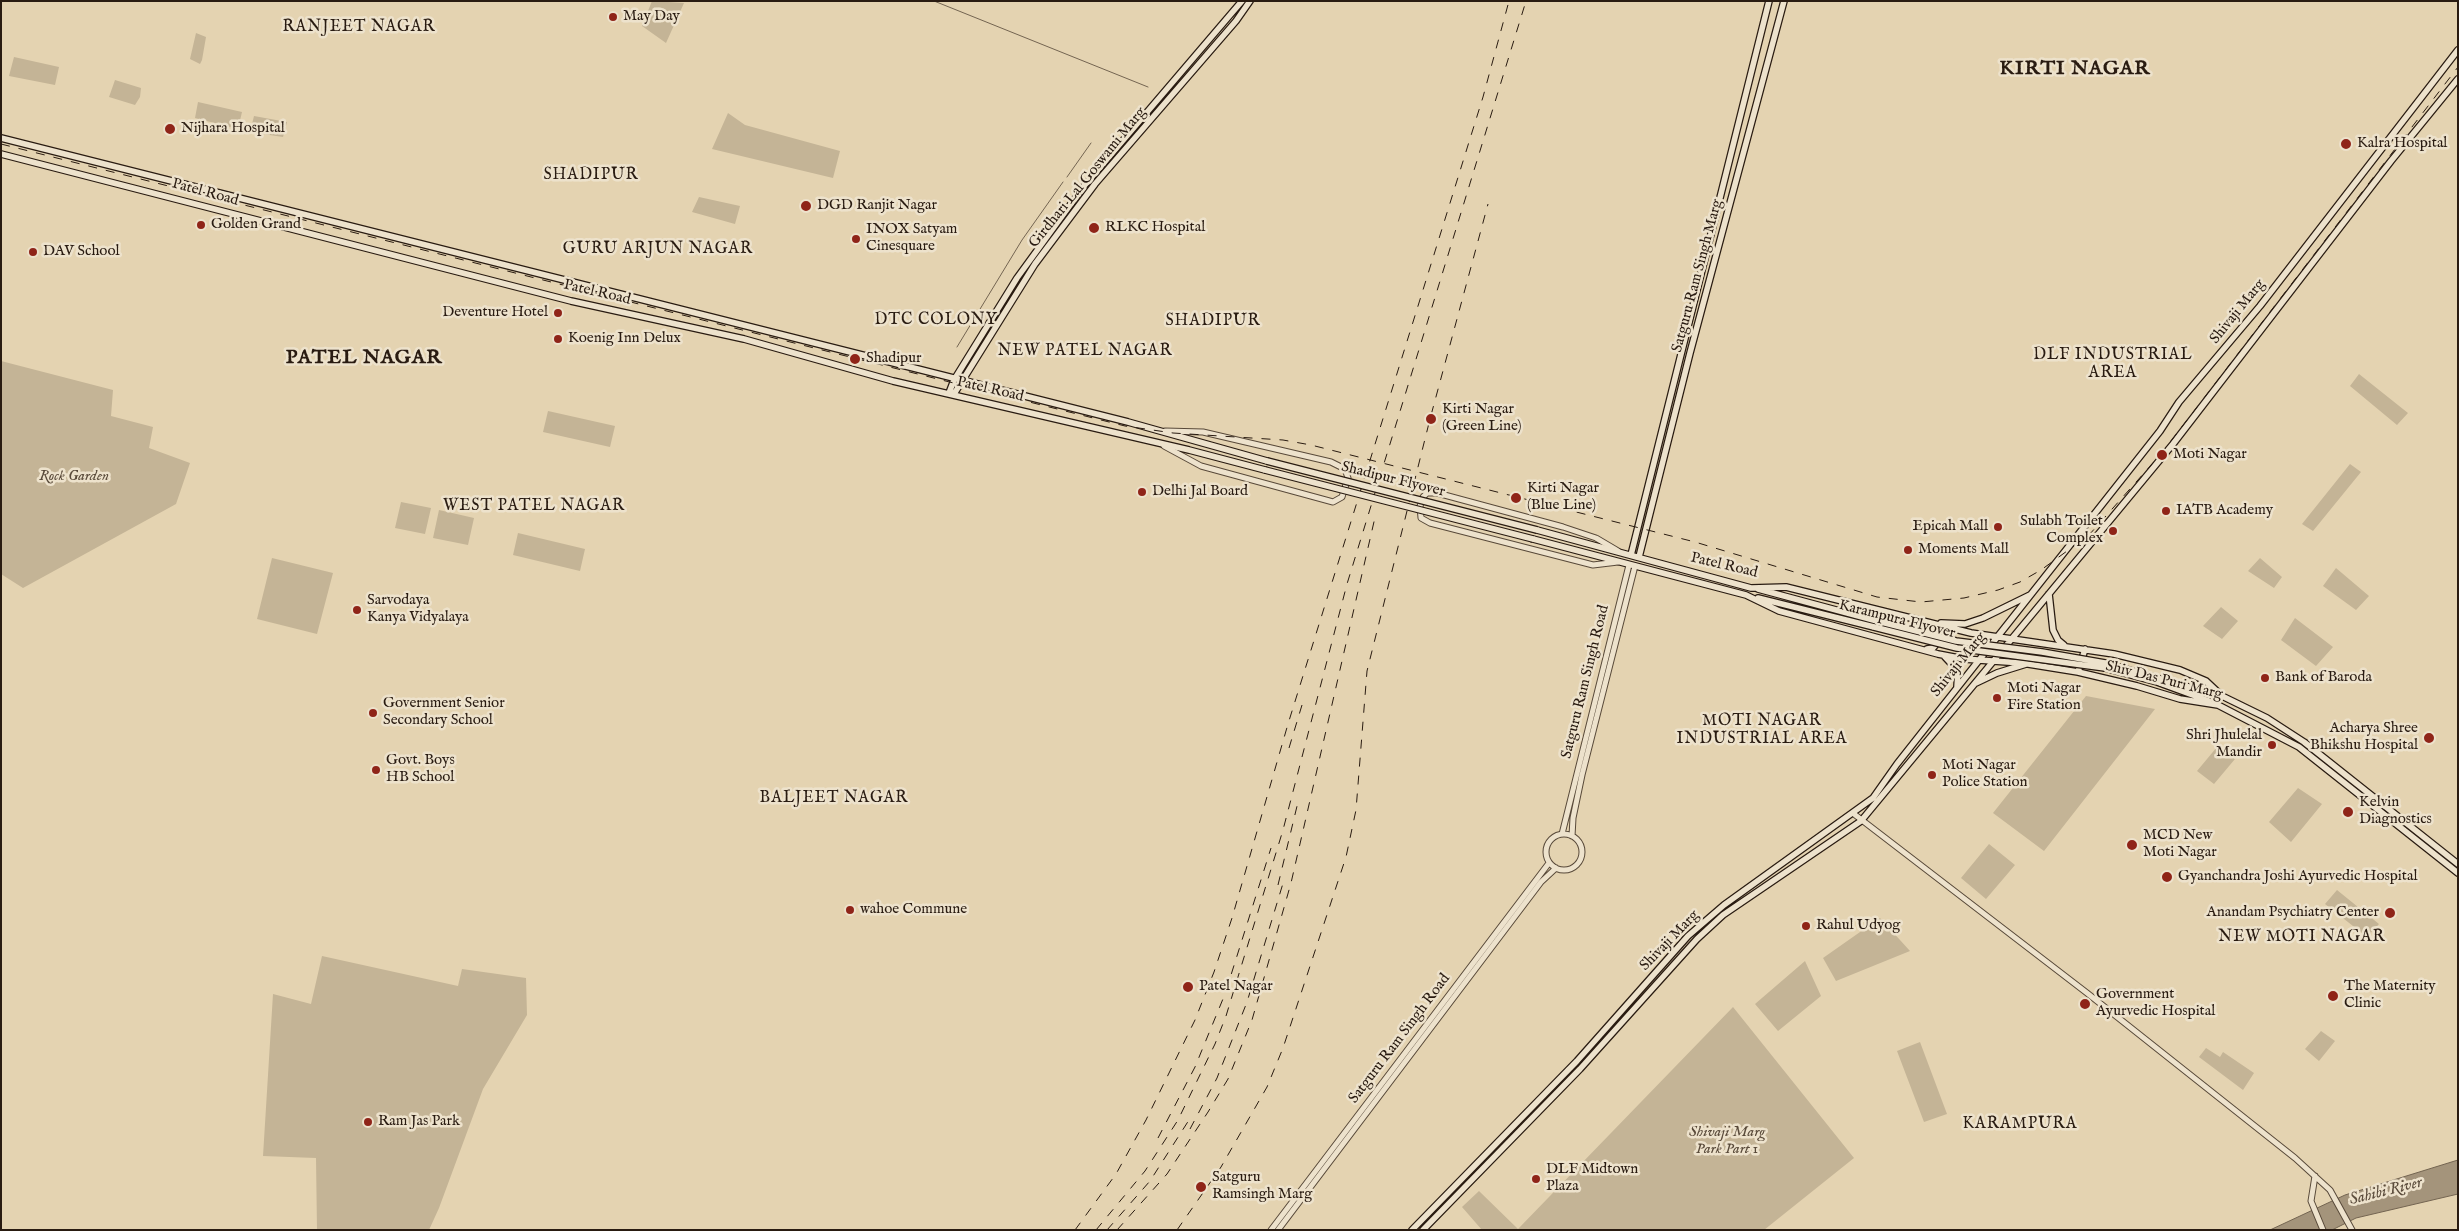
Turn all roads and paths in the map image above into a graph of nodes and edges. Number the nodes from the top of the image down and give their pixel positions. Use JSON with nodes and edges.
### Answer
{"nodes":[{"id":1,"x":1242,"y":1,"type":"edge"},
{"id":2,"x":1250,"y":1,"type":"edge"},
{"id":3,"x":1768,"y":1,"type":"edge"},
{"id":4,"x":1784,"y":1,"type":"edge"},
{"id":5,"x":2458,"y":50,"type":"edge"},
{"id":6,"x":2458,"y":79,"type":"edge"},
{"id":7,"x":1,"y":138,"type":"edge"},
{"id":8,"x":1,"y":154,"type":"edge"},
{"id":9,"x":954,"y":380,"type":"junction"},
{"id":10,"x":961,"y":382,"type":"junction"},
{"id":11,"x":952,"y":394,"type":"junction"},
{"id":12,"x":1160,"y":431,"type":"junction"},
{"id":13,"x":1160,"y":443,"type":"junction"},
{"id":14,"x":1189,"y":450,"type":"joint"},
{"id":15,"x":1621,"y":552,"type":"junction"},
{"id":16,"x":1631,"y":555,"type":"junction"},
{"id":17,"x":1639,"y":557,"type":"junction"},
{"id":18,"x":1618,"y":562,"type":"junction"},
{"id":19,"x":1632,"y":566,"type":"junction"},
{"id":20,"x":1751,"y":588,"type":"junction"},
{"id":21,"x":2032,"y":594,"type":"junction"},
{"id":22,"x":2049,"y":594,"type":"junction"},
{"id":23,"x":1746,"y":595,"type":"junction"},
{"id":24,"x":1926,"y":622,"type":"junction"},
{"id":25,"x":1876,"y":624,"type":"junction"},
{"id":26,"x":1932,"y":624,"type":"junction"},
{"id":27,"x":1999,"y":636,"type":"junction"},
{"id":28,"x":2011,"y":638,"type":"junction"},
{"id":29,"x":2064,"y":646,"type":"junction"},
{"id":30,"x":1923,"y":649,"type":"junction"},
{"id":31,"x":2085,"y":649,"type":"junction"},
{"id":32,"x":1938,"y":654,"type":"junction"},
{"id":33,"x":1980,"y":660,"type":"junction"},
{"id":34,"x":1993,"y":661,"type":"junction"},
{"id":35,"x":2028,"y":664,"type":"junction"},
{"id":36,"x":2105,"y":666,"type":"junction"},
{"id":37,"x":2078,"y":672,"type":"junction"},
{"id":38,"x":1974,"y":684,"type":"junction"},
{"id":39,"x":1956,"y":689,"type":"junction"},
{"id":40,"x":2222,"y":696,"type":"junction"},
{"id":41,"x":2218,"y":704,"type":"junction"},
{"id":42,"x":1854,"y":814,"type":"junction"},
{"id":43,"x":1862,"y":821,"type":"junction"},
{"id":44,"x":1562,"y":834,"type":"junction"},
{"id":45,"x":1572,"y":836,"type":"junction"},
{"id":46,"x":1549,"y":863,"type":"junction"},
{"id":47,"x":2458,"y":864,"type":"edge"},
{"id":48,"x":1556,"y":868,"type":"junction"},
{"id":49,"x":2458,"y":873,"type":"edge"},
{"id":50,"x":2315,"y":1176,"type":"junction"},
{"id":51,"x":1270,"y":1230,"type":"edge"},
{"id":52,"x":1278,"y":1230,"type":"edge"},
{"id":53,"x":1412,"y":1230,"type":"edge"},
{"id":54,"x":1422,"y":1230,"type":"edge"},
{"id":55,"x":2323,"y":1230,"type":"edge"},
{"id":56,"x":2352,"y":1230,"type":"edge"}],
"edges":[{"from":1,"to":9,"type":"main road","name":"Girdhari Lal Goswami Marg"},
{"from":2,"to":10,"type":"main road","name":"Girdhari Lal Goswami Marg"},
{"from":3,"to":16,"type":"main road","name":"Satguru Ram Singh Marg"},
{"from":4,"to":17,"type":"main road","name":"Satguru Ram Singh Marg"},
{"from":5,"to":21,"type":"main road","name":"Shivaji Marg"},
{"from":6,"to":22,"type":"main road","name":"Shivaji Marg"},
{"from":7,"to":9,"type":"main road","name":"Patel Road"},
{"from":8,"to":11,"type":"main road","name":"Patel Road"},
{"from":9,"to":10,"type":"main road","name":"Patel Road"},
{"from":9,"to":11,"type":"main road","name":"Girdhari Lal Goswami Marg"},
{"from":10,"to":11,"type":"main road","name":"Girdhari Lal Goswami Marg"},
{"from":10,"to":12,"type":"main road","name":"Patel Road"},
{"from":11,"to":13,"type":"main road","name":"Patel Road"},
{"from":12,"to":13,"type":"street"},
{"from":12,"to":15,"type":"main road","name":"Shadipur Flyover","bridge":true},
{"from":13,"to":14,"type":"main road","name":"Patel Road"},
{"from":14,"to":18,"type":"main road","name":"Shadipur Flyover","bridge":true},
{"from":15,"to":16,"type":"main road","name":"Patel Road"},
{"from":15,"to":18,"type":"street"},
{"from":16,"to":17,"type":"main road","name":"Patel Road"},
{"from":17,"to":20,"type":"main road","name":"Patel Road"},
{"from":18,"to":19,"type":"main road","name":"Patel Road"},
{"from":19,"to":23,"type":"main road","name":"Patel Road"},
{"from":19,"to":44,"type":"street","name":"Satguru Ram Singh Road"},
{"from":19,"to":45,"type":"street","name":"Satguru Ram Singh Road"},
{"from":20,"to":24,"type":"main road","name":"Patel Road"},
{"from":20,"to":25,"type":"main road","name":"Karampura Flyover"},
{"from":21,"to":24,"type":"main road"},
{"from":21,"to":27,"type":"main road","name":"Shivaji Marg"},
{"from":22,"to":28,"type":"main road","name":"Shivaji Marg"},
{"from":22,"to":29,"type":"main road"},
{"from":23,"to":25,"type":"main road","name":"Karampura Flyover"},
{"from":23,"to":30,"type":"main road","name":"Patel Road"},
{"from":24,"to":26,"type":"main road","name":"Patel Road"},
{"from":25,"to":36,"type":"main road","name":"Karampura Flyover","bridge":true},
{"from":26,"to":27,"type":"main road","name":"Patel Road"},
{"from":26,"to":30,"type":"main road"},
{"from":27,"to":28,"type":"main road","name":"Patel Road"},
{"from":27,"to":33,"type":"main road","name":"Shivaji Marg"},
{"from":28,"to":29,"type":"main road","name":"Shiv Das Puri Marg"},
{"from":28,"to":34,"type":"main road","name":"Shivaji Marg"},
{"from":29,"to":31,"type":"main road","name":"Shiv Das Puri Marg"},
{"from":30,"to":32,"type":"main road","name":"Patel Road"},
{"from":31,"to":37,"type":"main road"},
{"from":31,"to":40,"type":"main road","name":"Shiv Das Puri Marg"},
{"from":32,"to":33,"type":"main road","name":"Patel Road"},
{"from":32,"to":39,"type":"main road"},
{"from":33,"to":34,"type":"main road","name":"Patel Road"},
{"from":33,"to":39,"type":"main road","name":"Shivaji Marg"},
{"from":34,"to":35,"type":"main road","name":"Shiv Das Puri Marg"},
{"from":34,"to":38,"type":"main road","name":"Shivaji Marg"},
{"from":35,"to":37,"type":"main road","name":"Shiv Das Puri Marg"},
{"from":35,"to":38,"type":"main road"},
{"from":36,"to":40,"type":"main road","name":"Karampura Flyover"},
{"from":36,"to":41,"type":"main road","name":"Karampura Flyover"},
{"from":37,"to":41,"type":"main road","name":"Shiv Das Puri Marg"},
{"from":38,"to":43,"type":"main road","name":"Shivaji Marg"},
{"from":39,"to":42,"type":"main road","name":"Shivaji Marg"},
{"from":40,"to":47,"type":"main road","name":"Shiv Das Puri Marg"},
{"from":41,"to":49,"type":"main road","name":"Shiv Das Puri Marg"},
{"from":42,"to":43,"type":"street"},
{"from":42,"to":53,"type":"main road","name":"Shivaji Marg"},
{"from":43,"to":50,"type":"street"},
{"from":43,"to":54,"type":"main road","name":"Shivaji Marg"},
{"from":44,"to":45,"type":"street"},
{"from":44,"to":46,"type":"street"},
{"from":45,"to":48,"type":"street"},
{"from":46,"to":48,"type":"street"},
{"from":46,"to":51,"type":"street","name":"Satguru Ram Singh Road"},
{"from":48,"to":52,"type":"street","name":"Satguru Ram Singh Road"},
{"from":50,"to":55,"type":"street"},
{"from":50,"to":56,"type":"street"}]}
